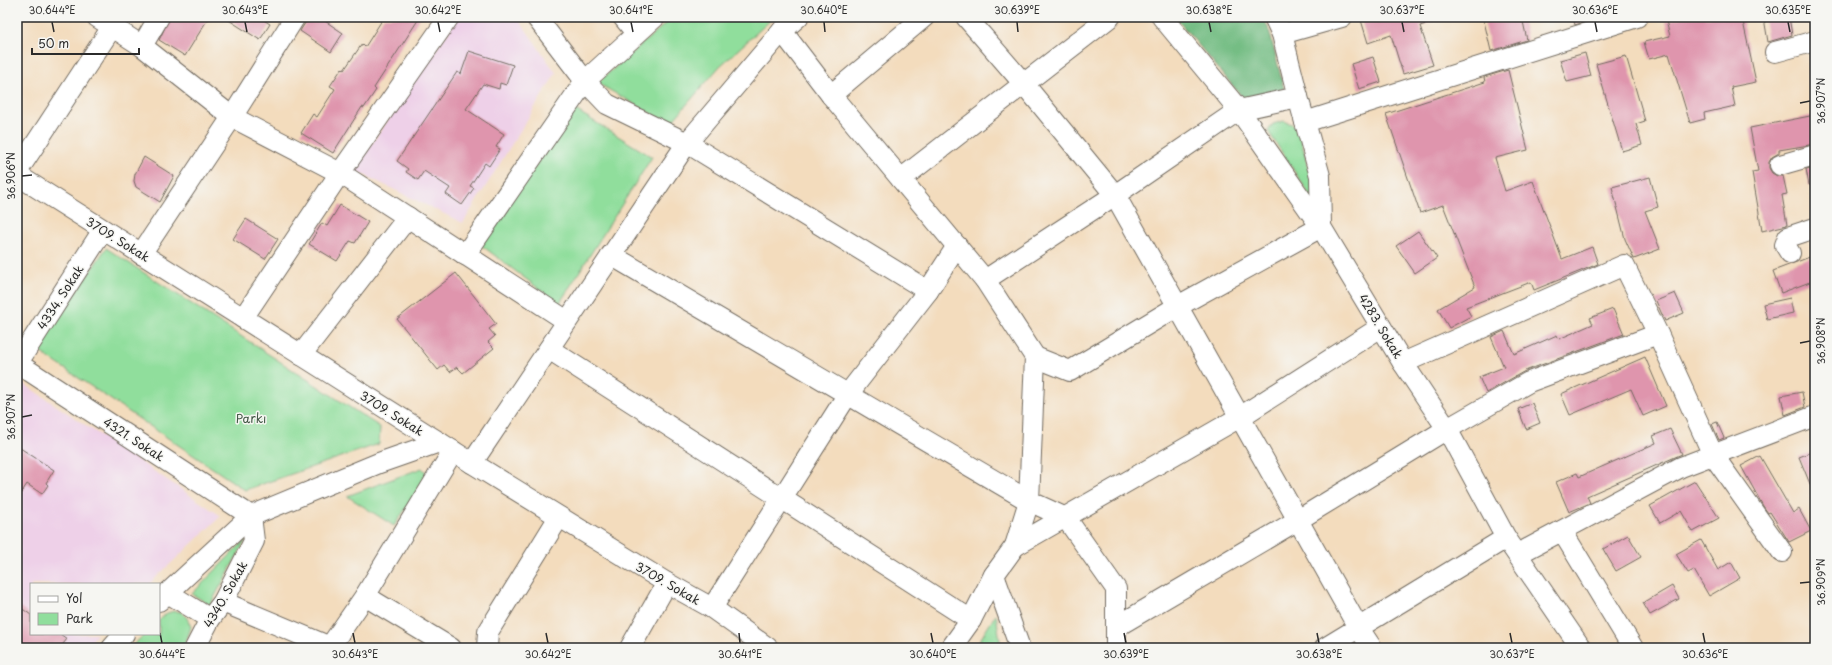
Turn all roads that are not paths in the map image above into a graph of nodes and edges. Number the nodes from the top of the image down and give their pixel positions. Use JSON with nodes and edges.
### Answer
{"nodes":[{"id":1,"x":159,"y":17,"type":"edge"},
{"id":2,"x":295,"y":17,"type":"edge"},
{"id":3,"x":448,"y":17,"type":"edge"},
{"id":4,"x":536,"y":17,"type":"edge"},
{"id":5,"x":623,"y":17,"type":"edge"},
{"id":6,"x":655,"y":17,"type":"edge"},
{"id":7,"x":798,"y":17,"type":"edge"},
{"id":8,"x":924,"y":17,"type":"edge"},
{"id":9,"x":966,"y":17,"type":"edge"},
{"id":10,"x":1110,"y":17,"type":"edge"},
{"id":11,"x":1162,"y":17,"type":"edge"},
{"id":12,"x":1342,"y":17,"type":"edge"},
{"id":13,"x":1637,"y":17,"type":"edge"},
{"id":14,"x":105,"y":22,"type":"edge"},
{"id":15,"x":1278,"y":26,"type":"edge"},
{"id":16,"x":782,"y":31,"type":"junction"},
{"id":17,"x":636,"y":33,"type":"junction"},
{"id":18,"x":1815,"y":41,"type":"edge"},
{"id":19,"x":142,"y":46,"type":"junction"},
{"id":20,"x":1775,"y":52,"type":"dead end"},
{"id":21,"x":584,"y":81,"type":"junction"},
{"id":22,"x":1024,"y":84,"type":"junction"},
{"id":23,"x":831,"y":96,"type":"junction"},
{"id":24,"x":1298,"y":98,"type":"junction"},
{"id":25,"x":1239,"y":110,"type":"junction"},
{"id":26,"x":232,"y":117,"type":"junction"},
{"id":27,"x":1304,"y":122,"type":"junction"},
{"id":28,"x":687,"y":143,"type":"junction"},
{"id":29,"x":1815,"y":155,"type":"edge"},
{"id":30,"x":1780,"y":165,"type":"dead end"},
{"id":31,"x":17,"y":172,"type":"edge"},
{"id":32,"x":340,"y":173,"type":"junction"},
{"id":33,"x":17,"y":175,"type":"edge"},
{"id":34,"x":901,"y":179,"type":"junction"},
{"id":35,"x":1115,"y":195,"type":"junction"},
{"id":36,"x":408,"y":217,"type":"junction"},
{"id":37,"x":1320,"y":227,"type":"junction"},
{"id":38,"x":1815,"y":228,"type":"edge"},
{"id":39,"x":103,"y":230,"type":"junction"},
{"id":40,"x":957,"y":246,"type":"junction"},
{"id":41,"x":1790,"y":253,"type":"dead end"},
{"id":42,"x":141,"y":254,"type":"junction"},
{"id":43,"x":465,"y":255,"type":"junction"},
{"id":44,"x":612,"y":255,"type":"junction"},
{"id":45,"x":986,"y":280,"type":"junction"},
{"id":46,"x":928,"y":291,"type":"junction"},
{"id":47,"x":1178,"y":306,"type":"junction"},
{"id":48,"x":244,"y":318,"type":"junction"},
{"id":49,"x":567,"y":321,"type":"junction"},
{"id":50,"x":1381,"y":327,"type":"junction"},
{"id":51,"x":1658,"y":334,"type":"junction"},
{"id":52,"x":549,"y":349,"type":"junction"},
{"id":53,"x":301,"y":355,"type":"junction"},
{"id":54,"x":1035,"y":357,"type":"junction"},
{"id":55,"x":17,"y":363,"type":"edge"},
{"id":56,"x":1403,"y":363,"type":"junction"},
{"id":57,"x":848,"y":394,"type":"junction"},
{"id":58,"x":1815,"y":416,"type":"edge"},
{"id":59,"x":1240,"y":417,"type":"junction"},
{"id":60,"x":1447,"y":429,"type":"junction"},
{"id":61,"x":446,"y":446,"type":"junction"},
{"id":62,"x":1713,"y":455,"type":"junction"},
{"id":63,"x":472,"y":463,"type":"junction"},
{"id":64,"x":782,"y":500,"type":"junction"},
{"id":65,"x":1029,"y":501,"type":"junction"},
{"id":66,"x":251,"y":516,"type":"junction"},
{"id":67,"x":559,"y":517,"type":"junction"},
{"id":68,"x":1066,"y":518,"type":"junction"},
{"id":69,"x":1298,"y":520,"type":"junction"},
{"id":70,"x":1562,"y":531,"type":"junction"},
{"id":71,"x":1506,"y":538,"type":"junction"},
{"id":72,"x":1015,"y":546,"type":"junction"},
{"id":73,"x":1782,"y":552,"type":"dead end"},
{"id":74,"x":1518,"y":554,"type":"junction"},
{"id":75,"x":994,"y":574,"type":"junction"},
{"id":76,"x":667,"y":583,"type":"junction"},
{"id":77,"x":365,"y":596,"type":"junction"},
{"id":78,"x":164,"y":597,"type":"edge"},
{"id":79,"x":223,"y":602,"type":"junction"},
{"id":80,"x":712,"y":608,"type":"junction"},
{"id":81,"x":210,"y":619,"type":"junction"},
{"id":82,"x":971,"y":620,"type":"junction"},
{"id":83,"x":1116,"y":627,"type":"junction"},
{"id":84,"x":1358,"y":627,"type":"junction"},
{"id":85,"x":123,"y":635,"type":"edge"},
{"id":86,"x":1573,"y":645,"type":"edge"},
{"id":87,"x":330,"y":647,"type":"edge"},
{"id":88,"x":112,"y":648,"type":"edge"},
{"id":89,"x":195,"y":648,"type":"edge"},
{"id":90,"x":451,"y":648,"type":"edge"},
{"id":91,"x":488,"y":648,"type":"edge"},
{"id":92,"x":630,"y":648,"type":"edge"},
{"id":93,"x":768,"y":648,"type":"edge"},
{"id":94,"x":952,"y":648,"type":"edge"},
{"id":95,"x":1020,"y":648,"type":"edge"},
{"id":96,"x":1116,"y":648,"type":"edge"},
{"id":97,"x":1325,"y":648,"type":"edge"},
{"id":98,"x":1372,"y":648,"type":"edge"},
{"id":99,"x":1633,"y":648,"type":"edge"}],
"edges":[{"from":1,"to":19,"type":"street"},
{"from":2,"to":26,"type":"street"},
{"from":3,"to":32,"type":"street"},
{"from":4,"to":21,"type":"street"},
{"from":5,"to":17,"type":"street"},
{"from":6,"to":17,"type":"street"},
{"from":7,"to":16,"type":"street"},
{"from":8,"to":23,"type":"street"},
{"from":9,"to":22,"type":"street"},
{"from":10,"to":22,"type":"street"},
{"from":11,"to":25,"type":"street","name":"4283. Sokak"},
{"from":12,"to":15,"type":"street"},
{"from":13,"to":27,"type":"street"},
{"from":14,"to":19,"type":"street"},
{"from":14,"to":31,"type":"street"},
{"from":15,"to":24,"type":"street"},
{"from":16,"to":23,"type":"street"},
{"from":16,"to":28,"type":"street"},
{"from":17,"to":21,"type":"street"},
{"from":18,"to":20,"type":"street"},
{"from":19,"to":26,"type":"street"},
{"from":21,"to":28,"type":"street"},
{"from":21,"to":43,"type":"street"},
{"from":22,"to":34,"type":"street"},
{"from":22,"to":35,"type":"street"},
{"from":23,"to":34,"type":"street"},
{"from":24,"to":25,"type":"street"},
{"from":24,"to":27,"type":"street"},
{"from":25,"to":35,"type":"street"},
{"from":25,"to":37,"type":"street","name":"4283. Sokak"},
{"from":26,"to":32,"type":"street"},
{"from":26,"to":42,"type":"street"},
{"from":27,"to":37,"type":"street"},
{"from":28,"to":44,"type":"street"},
{"from":28,"to":46,"type":"street"},
{"from":29,"to":30,"type":"street"},
{"from":32,"to":36,"type":"street"},
{"from":32,"to":48,"type":"street"},
{"from":33,"to":39,"type":"street","name":"3709. Sokak"},
{"from":34,"to":40,"type":"street"},
{"from":35,"to":45,"type":"street"},
{"from":35,"to":47,"type":"street"},
{"from":36,"to":43,"type":"street"},
{"from":36,"to":53,"type":"street"},
{"from":37,"to":47,"type":"street"},
{"from":37,"to":50,"type":"street","name":"4283. Sokak"},
{"from":38,"to":41,"type":"street"},
{"from":39,"to":42,"type":"street","name":"3709. Sokak"},
{"from":39,"to":55,"type":"street","name":"4334. Sokak"},
{"from":40,"to":45,"type":"street"},
{"from":40,"to":46,"type":"street"},
{"from":42,"to":48,"type":"street","name":"3709. Sokak"},
{"from":43,"to":49,"type":"street"},
{"from":44,"to":49,"type":"street"},
{"from":44,"to":57,"type":"street"},
{"from":45,"to":54,"type":"street"},
{"from":46,"to":57,"type":"street"},
{"from":47,"to":54,"type":"street"},
{"from":47,"to":59,"type":"street"},
{"from":48,"to":53,"type":"street","name":"3709. Sokak"},
{"from":49,"to":52,"type":"street"},
{"from":50,"to":56,"type":"street","name":"4283. Sokak"},
{"from":50,"to":59,"type":"street"},
{"from":51,"to":56,"type":"street"},
{"from":51,"to":60,"type":"street"},
{"from":51,"to":62,"type":"street"},
{"from":52,"to":63,"type":"street"},
{"from":52,"to":64,"type":"street"},
{"from":53,"to":61,"type":"street","name":"3709. Sokak"},
{"from":54,"to":65,"type":"street"},
{"from":55,"to":66,"type":"street","name":"4321. Sokak"},
{"from":56,"to":60,"type":"street","name":"4283. Sokak"},
{"from":57,"to":64,"type":"street"},
{"from":57,"to":65,"type":"street"},
{"from":58,"to":62,"type":"street"},
{"from":59,"to":68,"type":"street"},
{"from":59,"to":69,"type":"street"},
{"from":60,"to":69,"type":"street"},
{"from":60,"to":71,"type":"street","name":"4283. Sokak"},
{"from":61,"to":63,"type":"street","name":"3709. Sokak"},
{"from":61,"to":66,"type":"street"},
{"from":61,"to":77,"type":"street"},
{"from":62,"to":70,"type":"street"},
{"from":62,"to":73,"type":"street"},
{"from":63,"to":67,"type":"street","name":"3709. Sokak"},
{"from":64,"to":80,"type":"street"},
{"from":64,"to":82,"type":"street"},
{"from":65,"to":68,"type":"street"},
{"from":65,"to":72,"type":"street"},
{"from":66,"to":78,"type":"street"},
{"from":66,"to":79,"type":"street","name":"4340. Sokak"},
{"from":67,"to":76,"type":"street","name":"3709. Sokak"},
{"from":67,"to":91,"type":"street"},
{"from":68,"to":72,"type":"street"},
{"from":68,"to":83,"type":"street"},
{"from":69,"to":83,"type":"street"},
{"from":69,"to":84,"type":"street"},
{"from":70,"to":74,"type":"street"},
{"from":70,"to":99,"type":"street"},
{"from":71,"to":74,"type":"street","name":"4283. Sokak"},
{"from":71,"to":84,"type":"street"},
{"from":72,"to":75,"type":"street"},
{"from":74,"to":86,"type":"street","name":"4283. Sokak"},
{"from":75,"to":82,"type":"street"},
{"from":75,"to":95,"type":"street"},
{"from":76,"to":80,"type":"street","name":"3709. Sokak"},
{"from":76,"to":92,"type":"street"},
{"from":77,"to":87,"type":"street"},
{"from":77,"to":90,"type":"street"},
{"from":78,"to":81,"type":"street"},
{"from":79,"to":81,"type":"street","name":"4340. Sokak"},
{"from":79,"to":87,"type":"street"},
{"from":80,"to":93,"type":"street","name":"3709. Sokak"},
{"from":81,"to":89,"type":"street","name":"4340. Sokak"},
{"from":82,"to":94,"type":"street"},
{"from":83,"to":96,"type":"street"},
{"from":84,"to":97,"type":"street"},
{"from":84,"to":98,"type":"street"},
{"from":85,"to":88,"type":"street"}]}
